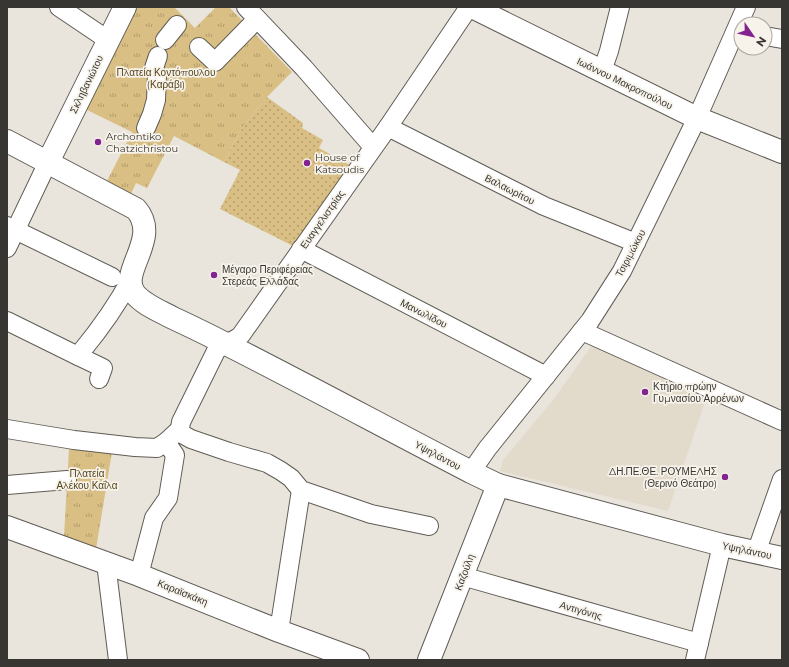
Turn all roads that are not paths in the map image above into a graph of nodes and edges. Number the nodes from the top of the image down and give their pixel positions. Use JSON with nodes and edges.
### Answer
{"nodes":[{"id":1,"x":59,"y":7,"type":"edge"},
{"id":2,"x":125,"y":7,"type":"edge"},
{"id":3,"x":470,"y":7,"type":"edge"},
{"id":4,"x":620,"y":7,"type":"edge"},
{"id":5,"x":252,"y":13,"type":"edge"},
{"id":6,"x":177,"y":25,"type":"dead end"},
{"id":7,"x":108,"y":40,"type":"junction"},
{"id":8,"x":165,"y":40,"type":"dead end"},
{"id":9,"x":733,"y":42,"type":"edge"},
{"id":10,"x":199,"y":47,"type":"dead end"},
{"id":11,"x":158,"y":56,"type":"dead end"},
{"id":12,"x":602,"y":71,"type":"junction"},
{"id":13,"x":697,"y":118,"type":"junction"},
{"id":14,"x":388,"y":127,"type":"junction"},
{"id":15,"x":146,"y":128,"type":"dead end"},
{"id":16,"x":7,"y":141,"type":"edge"},
{"id":17,"x":373,"y":147,"type":"junction"},
{"id":18,"x":782,"y":152,"type":"edge"},
{"id":19,"x":48,"y":162,"type":"junction"},
{"id":20,"x":11,"y":228,"type":"edge"},
{"id":21,"x":636,"y":243,"type":"junction"},
{"id":22,"x":7,"y":248,"type":"edge"},
{"id":23,"x":302,"y":249,"type":"junction"},
{"id":24,"x":121,"y":278,"type":"junction"},
{"id":25,"x":7,"y":322,"type":"edge"},
{"id":26,"x":582,"y":331,"type":"junction"},
{"id":27,"x":224,"y":343,"type":"junction"},
{"id":28,"x":78,"y":356,"type":"junction"},
{"id":29,"x":546,"y":376,"type":"junction"},
{"id":30,"x":99,"y":379,"type":"dead end"},
{"id":31,"x":782,"y":421,"type":"edge"},
{"id":32,"x":180,"y":429,"type":"junction"},
{"id":33,"x":7,"y":433,"type":"edge"},
{"id":34,"x":166,"y":442,"type":"junction"},
{"id":35,"x":471,"y":472,"type":"junction"},
{"id":36,"x":782,"y":479,"type":"edge"},
{"id":37,"x":8,"y":480,"type":"edge"},
{"id":38,"x":67,"y":480,"type":"dead end"},
{"id":39,"x":498,"y":485,"type":"junction"},
{"id":40,"x":301,"y":490,"type":"junction"},
{"id":41,"x":429,"y":526,"type":"dead end"},
{"id":42,"x":7,"y":527,"type":"edge"},
{"id":43,"x":722,"y":545,"type":"junction"},
{"id":44,"x":756,"y":553,"type":"junction"},
{"id":45,"x":782,"y":558,"type":"edge"},
{"id":46,"x":106,"y":563,"type":"junction"},
{"id":47,"x":139,"y":575,"type":"junction"},
{"id":48,"x":462,"y":576,"type":"junction"},
{"id":49,"x":279,"y":631,"type":"junction"},
{"id":50,"x":697,"y":652,"type":"edge"},
{"id":51,"x":118,"y":660,"type":"edge"},
{"id":52,"x":358,"y":660,"type":"edge"},
{"id":53,"x":429,"y":660,"type":"edge"}],
"edges":[{"from":1,"to":7,"type":"street"},
{"from":2,"to":7,"type":"street","name":"Σκληβανιώτου"},
{"from":3,"to":12,"type":"street","name":"Ιωάννου Μακροπούλου"},
{"from":3,"to":14,"type":"street","name":"Ευαγγελιστρίας"},
{"from":4,"to":12,"type":"street"},
{"from":5,"to":10,"type":"street"},
{"from":5,"to":17,"type":"street"},
{"from":6,"to":8,"type":"street"},
{"from":7,"to":19,"type":"street","name":"Σκληβανιώτου"},
{"from":9,"to":13,"type":"street","name":"Τσιριμώκου"},
{"from":11,"to":15,"type":"street"},
{"from":12,"to":13,"type":"street","name":"Ιωάννου Μακροπούλου"},
{"from":13,"to":18,"type":"street","name":"Ιωάννου Μακροπούλου"},
{"from":13,"to":21,"type":"street","name":"Τσιριμώκου"},
{"from":14,"to":17,"type":"street","name":"Ευαγγελιστρίας"},
{"from":14,"to":21,"type":"street","name":"Βαλαωρίτου"},
{"from":16,"to":19,"type":"street"},
{"from":17,"to":23,"type":"street","name":"Ευαγγελιστρίας"},
{"from":19,"to":20,"type":"street"},
{"from":19,"to":24,"type":"street"},
{"from":20,"to":22,"type":"street"},
{"from":20,"to":24,"type":"street"},
{"from":21,"to":26,"type":"street","name":"Τσιριμώκου"},
{"from":23,"to":27,"type":"street","name":"Ευαγγελιστρίας"},
{"from":23,"to":29,"type":"street","name":"Μανωλίδου"},
{"from":24,"to":27,"type":"street","name":"Υψηλάντου"},
{"from":24,"to":28,"type":"street"},
{"from":25,"to":28,"type":"street"},
{"from":26,"to":29,"type":"street","name":"Τσιριμώκου"},
{"from":26,"to":31,"type":"street"},
{"from":27,"to":32,"type":"street","name":"Ευαγγελιστρίας"},
{"from":27,"to":35,"type":"street","name":"Υψηλάντου"},
{"from":28,"to":30,"type":"street"},
{"from":29,"to":35,"type":"street","name":"Τσιριμώκου"},
{"from":32,"to":34,"type":"street"},
{"from":32,"to":40,"type":"street"},
{"from":33,"to":34,"type":"street"},
{"from":34,"to":47,"type":"street"},
{"from":35,"to":39,"type":"street","name":"Υψηλάντου"},
{"from":36,"to":44,"type":"street"},
{"from":37,"to":38,"type":"street"},
{"from":39,"to":43,"type":"street","name":"Υψηλάντου"},
{"from":39,"to":48,"type":"street","name":"Καζούλη"},
{"from":40,"to":41,"type":"street"},
{"from":40,"to":49,"type":"street"},
{"from":42,"to":46,"type":"street","name":"Καραϊσκάκη"},
{"from":43,"to":44,"type":"street","name":"Υψηλάντου"},
{"from":43,"to":50,"type":"street"},
{"from":44,"to":45,"type":"street","name":"Υψηλάντου"},
{"from":46,"to":47,"type":"street","name":"Καραϊσκάκη"},
{"from":46,"to":51,"type":"street"},
{"from":47,"to":49,"type":"street","name":"Καραϊσκάκη"},
{"from":48,"to":50,"type":"street","name":"Αντιγόνης"},
{"from":48,"to":53,"type":"street","name":"Καζούλη"},
{"from":49,"to":52,"type":"street","name":"Καραϊσκάκη"}]}
